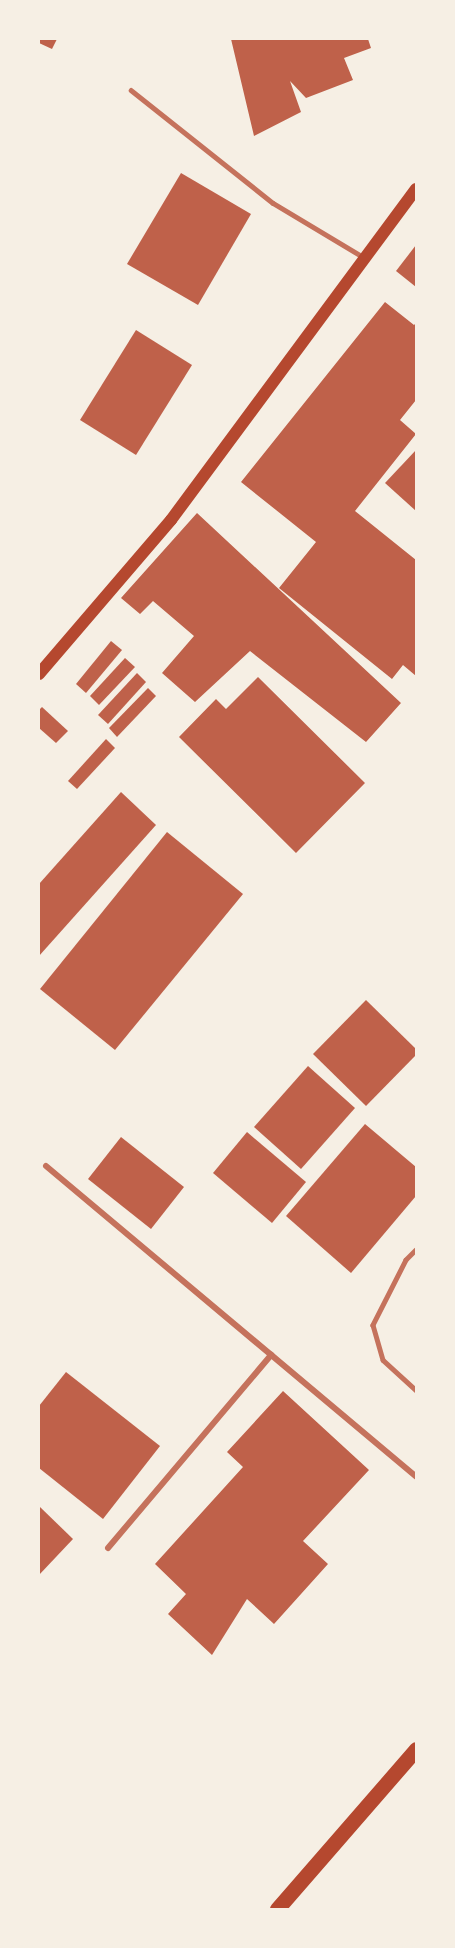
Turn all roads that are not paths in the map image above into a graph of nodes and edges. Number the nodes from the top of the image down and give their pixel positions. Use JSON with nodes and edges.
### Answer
{"nodes":[{"id":1,"x":131,"y":90,"type":"dead end"},
{"id":2,"x":416,"y":189,"type":"edge"},
{"id":3,"x":364,"y":258,"type":"junction"},
{"id":4,"x":39,"y":674,"type":"edge"},
{"id":5,"x":46,"y":1166,"type":"dead end"},
{"id":6,"x":416,"y":1250,"type":"edge"},
{"id":7,"x":271,"y":1355,"type":"junction"},
{"id":8,"x":416,"y":1390,"type":"edge"},
{"id":9,"x":416,"y":1477,"type":"edge"},
{"id":10,"x":108,"y":1548,"type":"dead end"},
{"id":11,"x":416,"y":1749,"type":"edge"},
{"id":12,"x":277,"y":1909,"type":"edge"}],
"edges":[{"from":1,"to":3,"type":"lane"},
{"from":2,"to":3,"type":"main road"},
{"from":3,"to":4,"type":"main road"},
{"from":5,"to":7,"type":"street"},
{"from":6,"to":8,"type":"lane"},
{"from":7,"to":9,"type":"street"},
{"from":7,"to":10,"type":"street"},
{"from":11,"to":12,"type":"main road"}]}
